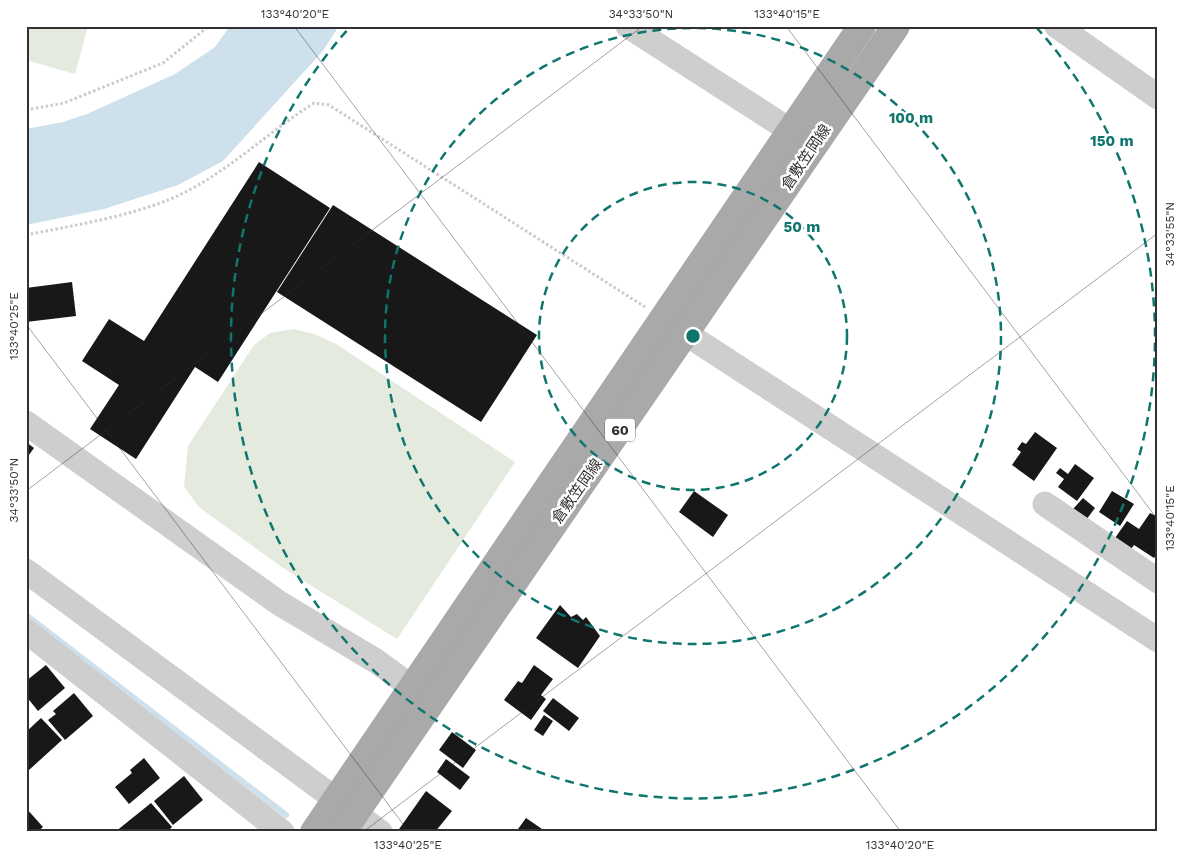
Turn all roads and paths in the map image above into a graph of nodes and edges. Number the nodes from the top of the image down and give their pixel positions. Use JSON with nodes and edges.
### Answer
{"nodes":[{"id":1,"x":209,"y":26,"type":"edge"},
{"id":2,"x":628,"y":26,"type":"edge"},
{"id":3,"x":862,"y":26,"type":"edge"},
{"id":4,"x":896,"y":26,"type":"edge"},
{"id":5,"x":1057,"y":26,"type":"edge"},
{"id":6,"x":1158,"y":97,"type":"edge"},
{"id":7,"x":26,"y":110,"type":"edge"},
{"id":8,"x":791,"y":130,"type":"junction"},
{"id":9,"x":810,"y":152,"type":"junction"},
{"id":10,"x":26,"y":234,"type":"edge"},
{"id":11,"x":675,"y":327,"type":"junction"},
{"id":12,"x":26,"y":423,"type":"edge"},
{"id":13,"x":1045,"y":504,"type":"dead end"},
{"id":14,"x":26,"y":571,"type":"edge"},
{"id":15,"x":1158,"y":581,"type":"edge"},
{"id":16,"x":26,"y":632,"type":"edge"},
{"id":17,"x":1158,"y":640,"type":"edge"},
{"id":18,"x":413,"y":688,"type":"junction"},
{"id":19,"x":344,"y":815,"type":"edge"},
{"id":20,"x":282,"y":832,"type":"edge"},
{"id":21,"x":314,"y":832,"type":"edge"},
{"id":22,"x":380,"y":832,"type":"edge"}],
"edges":[{"from":1,"to":7,"type":"path"},
{"from":2,"to":8,"type":"street"},
{"from":3,"to":8,"type":"main road","name":"倉敷笠岡線","number":"60"},
{"from":4,"to":9,"type":"main road","name":"倉敷笠岡線","number":"60"},
{"from":5,"to":6,"type":"street"},
{"from":8,"to":9,"type":"street"},
{"from":8,"to":11,"type":"main road","name":"倉敷笠岡線","number":"60"},
{"from":9,"to":11,"type":"main road","name":"倉敷笠岡線","number":"60"},
{"from":10,"to":11,"type":"path"},
{"from":11,"to":17,"type":"street"},
{"from":11,"to":18,"type":"main road","name":"倉敷笠岡線","number":"60"},
{"from":11,"to":19,"type":"main road","name":"倉敷笠岡線","number":"60"},
{"from":12,"to":18,"type":"street"},
{"from":13,"to":15,"type":"street"},
{"from":14,"to":19,"type":"street"},
{"from":16,"to":20,"type":"street"},
{"from":18,"to":19,"type":"main road","name":"倉敷笠岡線","number":"60"},
{"from":19,"to":21,"type":"main road","name":"倉敷笠岡線","number":"60"},
{"from":19,"to":22,"type":"street"}]}
